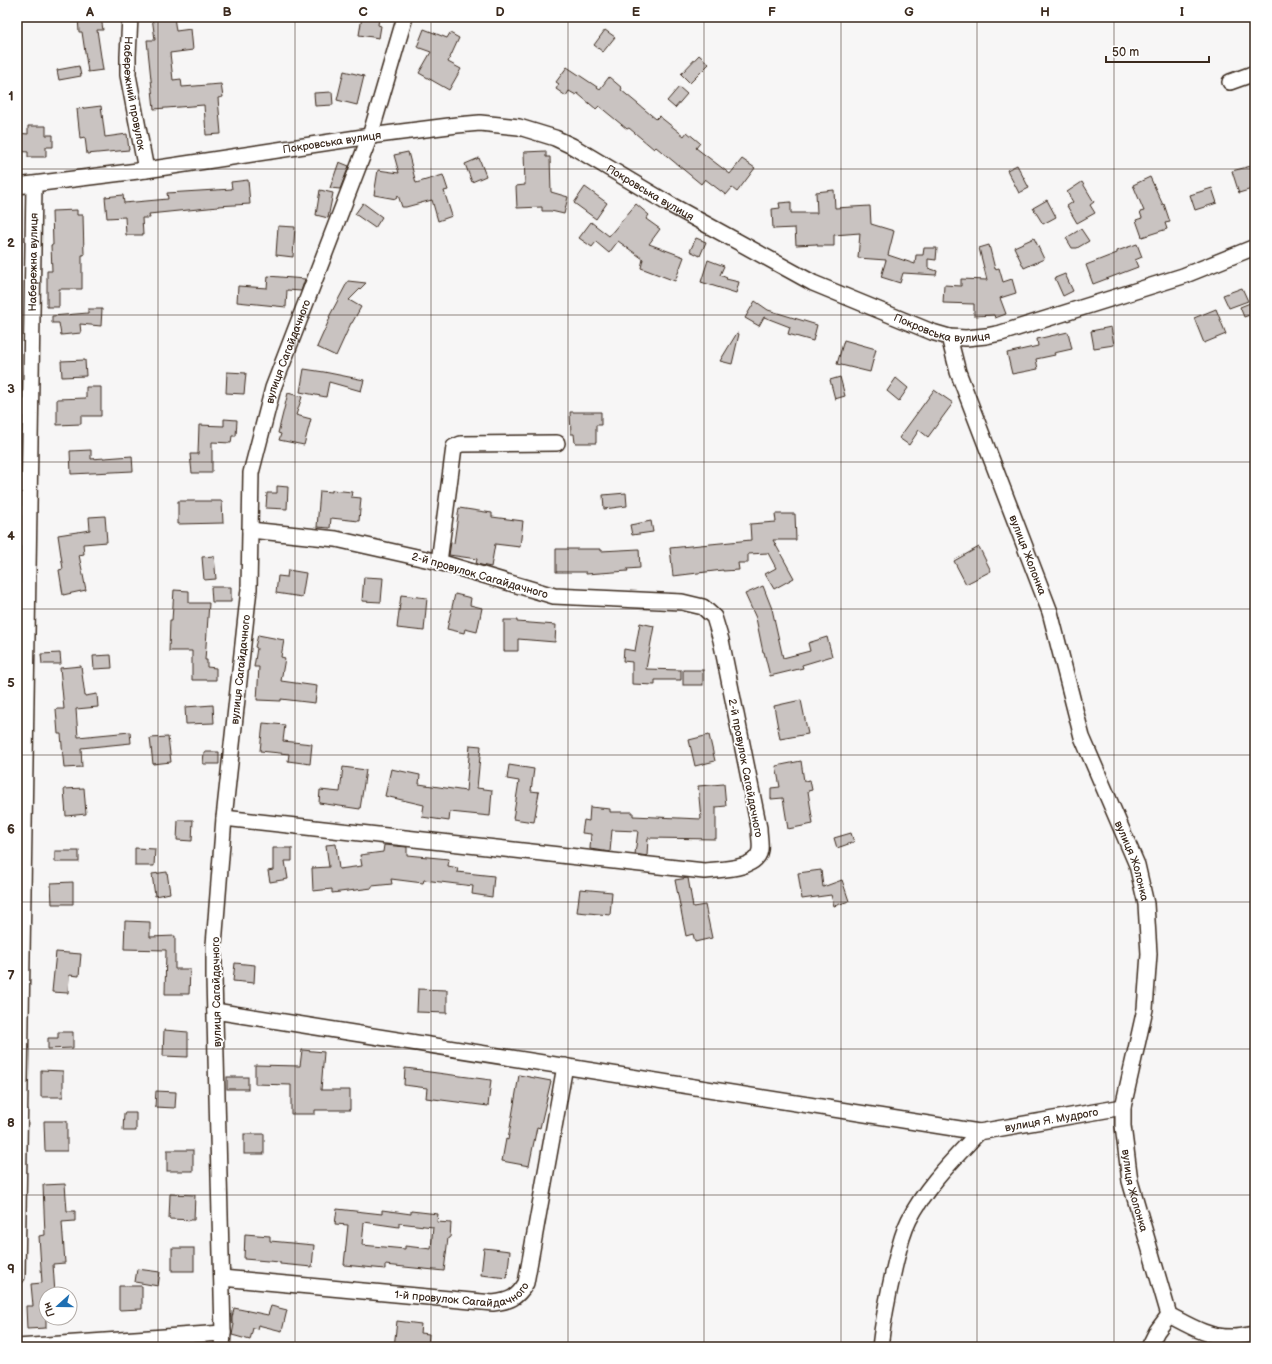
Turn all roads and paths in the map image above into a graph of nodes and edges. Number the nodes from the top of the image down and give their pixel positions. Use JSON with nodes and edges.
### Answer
{"nodes":[{"id":1,"x":130,"y":17,"type":"edge"},
{"id":2,"x":405,"y":17,"type":"edge"},
{"id":3,"x":1255,"y":73,"type":"edge"},
{"id":4,"x":1230,"y":82,"type":"dead end"},
{"id":5,"x":370,"y":136,"type":"junction"},
{"id":6,"x":146,"y":170,"type":"junction"},
{"id":7,"x":34,"y":184,"type":"junction"},
{"id":8,"x":17,"y":186,"type":"edge"},
{"id":9,"x":1255,"y":247,"type":"edge"},
{"id":10,"x":949,"y":336,"type":"junction"},
{"id":11,"x":557,"y":443,"type":"dead end"},
{"id":12,"x":250,"y":530,"type":"junction"},
{"id":13,"x":439,"y":562,"type":"junction"},
{"id":14,"x":224,"y":818,"type":"junction"},
{"id":15,"x":215,"y":1011,"type":"junction"},
{"id":16,"x":565,"y":1066,"type":"junction"},
{"id":17,"x":1123,"y":1107,"type":"junction"},
{"id":18,"x":979,"y":1132,"type":"junction"},
{"id":19,"x":17,"y":1276,"type":"edge"},
{"id":20,"x":222,"y":1278,"type":"junction"},
{"id":21,"x":1169,"y":1315,"type":"junction"},
{"id":22,"x":1255,"y":1334,"type":"edge"},
{"id":23,"x":223,"y":1340,"type":"edge"},
{"id":24,"x":17,"y":1347,"type":"edge"},
{"id":25,"x":880,"y":1347,"type":"edge"},
{"id":26,"x":1149,"y":1347,"type":"edge"}],
"edges":[{"from":1,"to":6,"type":"street","name":"Набережний провулок"},
{"from":2,"to":5,"type":"street","name":"вулиця Сагайдачного"},
{"from":3,"to":4,"type":"street"},
{"from":5,"to":6,"type":"street","name":"Покровська вулиця"},
{"from":5,"to":10,"type":"street","name":"Покровська вулиця"},
{"from":5,"to":12,"type":"street","name":"вулиця Сагайдачного"},
{"from":6,"to":7,"type":"street","name":"Покровська вулиця"},
{"from":7,"to":8,"type":"street","name":"Покровська вулиця"},
{"from":7,"to":19,"type":"street","name":"Набережна вулиця"},
{"from":9,"to":10,"type":"street","name":"Покровська вулиця"},
{"from":10,"to":17,"type":"street","name":"вулиця Жолонка"},
{"from":11,"to":13,"type":"street"},
{"from":12,"to":13,"type":"street","name":"2-й провулок Сагайдачного"},
{"from":12,"to":14,"type":"street","name":"вулиця Сагайдачного"},
{"from":13,"to":14,"type":"street","name":"2-й провулок Сагайдачного"},
{"from":14,"to":15,"type":"street","name":"вулиця Сагайдачного"},
{"from":15,"to":16,"type":"street","name":"вулиця Я. Мудрого"},
{"from":15,"to":20,"type":"street","name":"вулиця Сагайдачного"},
{"from":16,"to":18,"type":"street","name":"вулиця Я. Мудрого"},
{"from":16,"to":20,"type":"street","name":"1-й провулок Сагайдачного"},
{"from":17,"to":18,"type":"street","name":"вулиця Я. Мудрого"},
{"from":17,"to":21,"type":"street","name":"вулиця Жолонка"},
{"from":18,"to":25,"type":"street"},
{"from":20,"to":23,"type":"street","name":"вулиця Сагайдачного"},
{"from":21,"to":22,"type":"street"},
{"from":21,"to":26,"type":"street"},
{"from":23,"to":24,"type":"street"}]}
